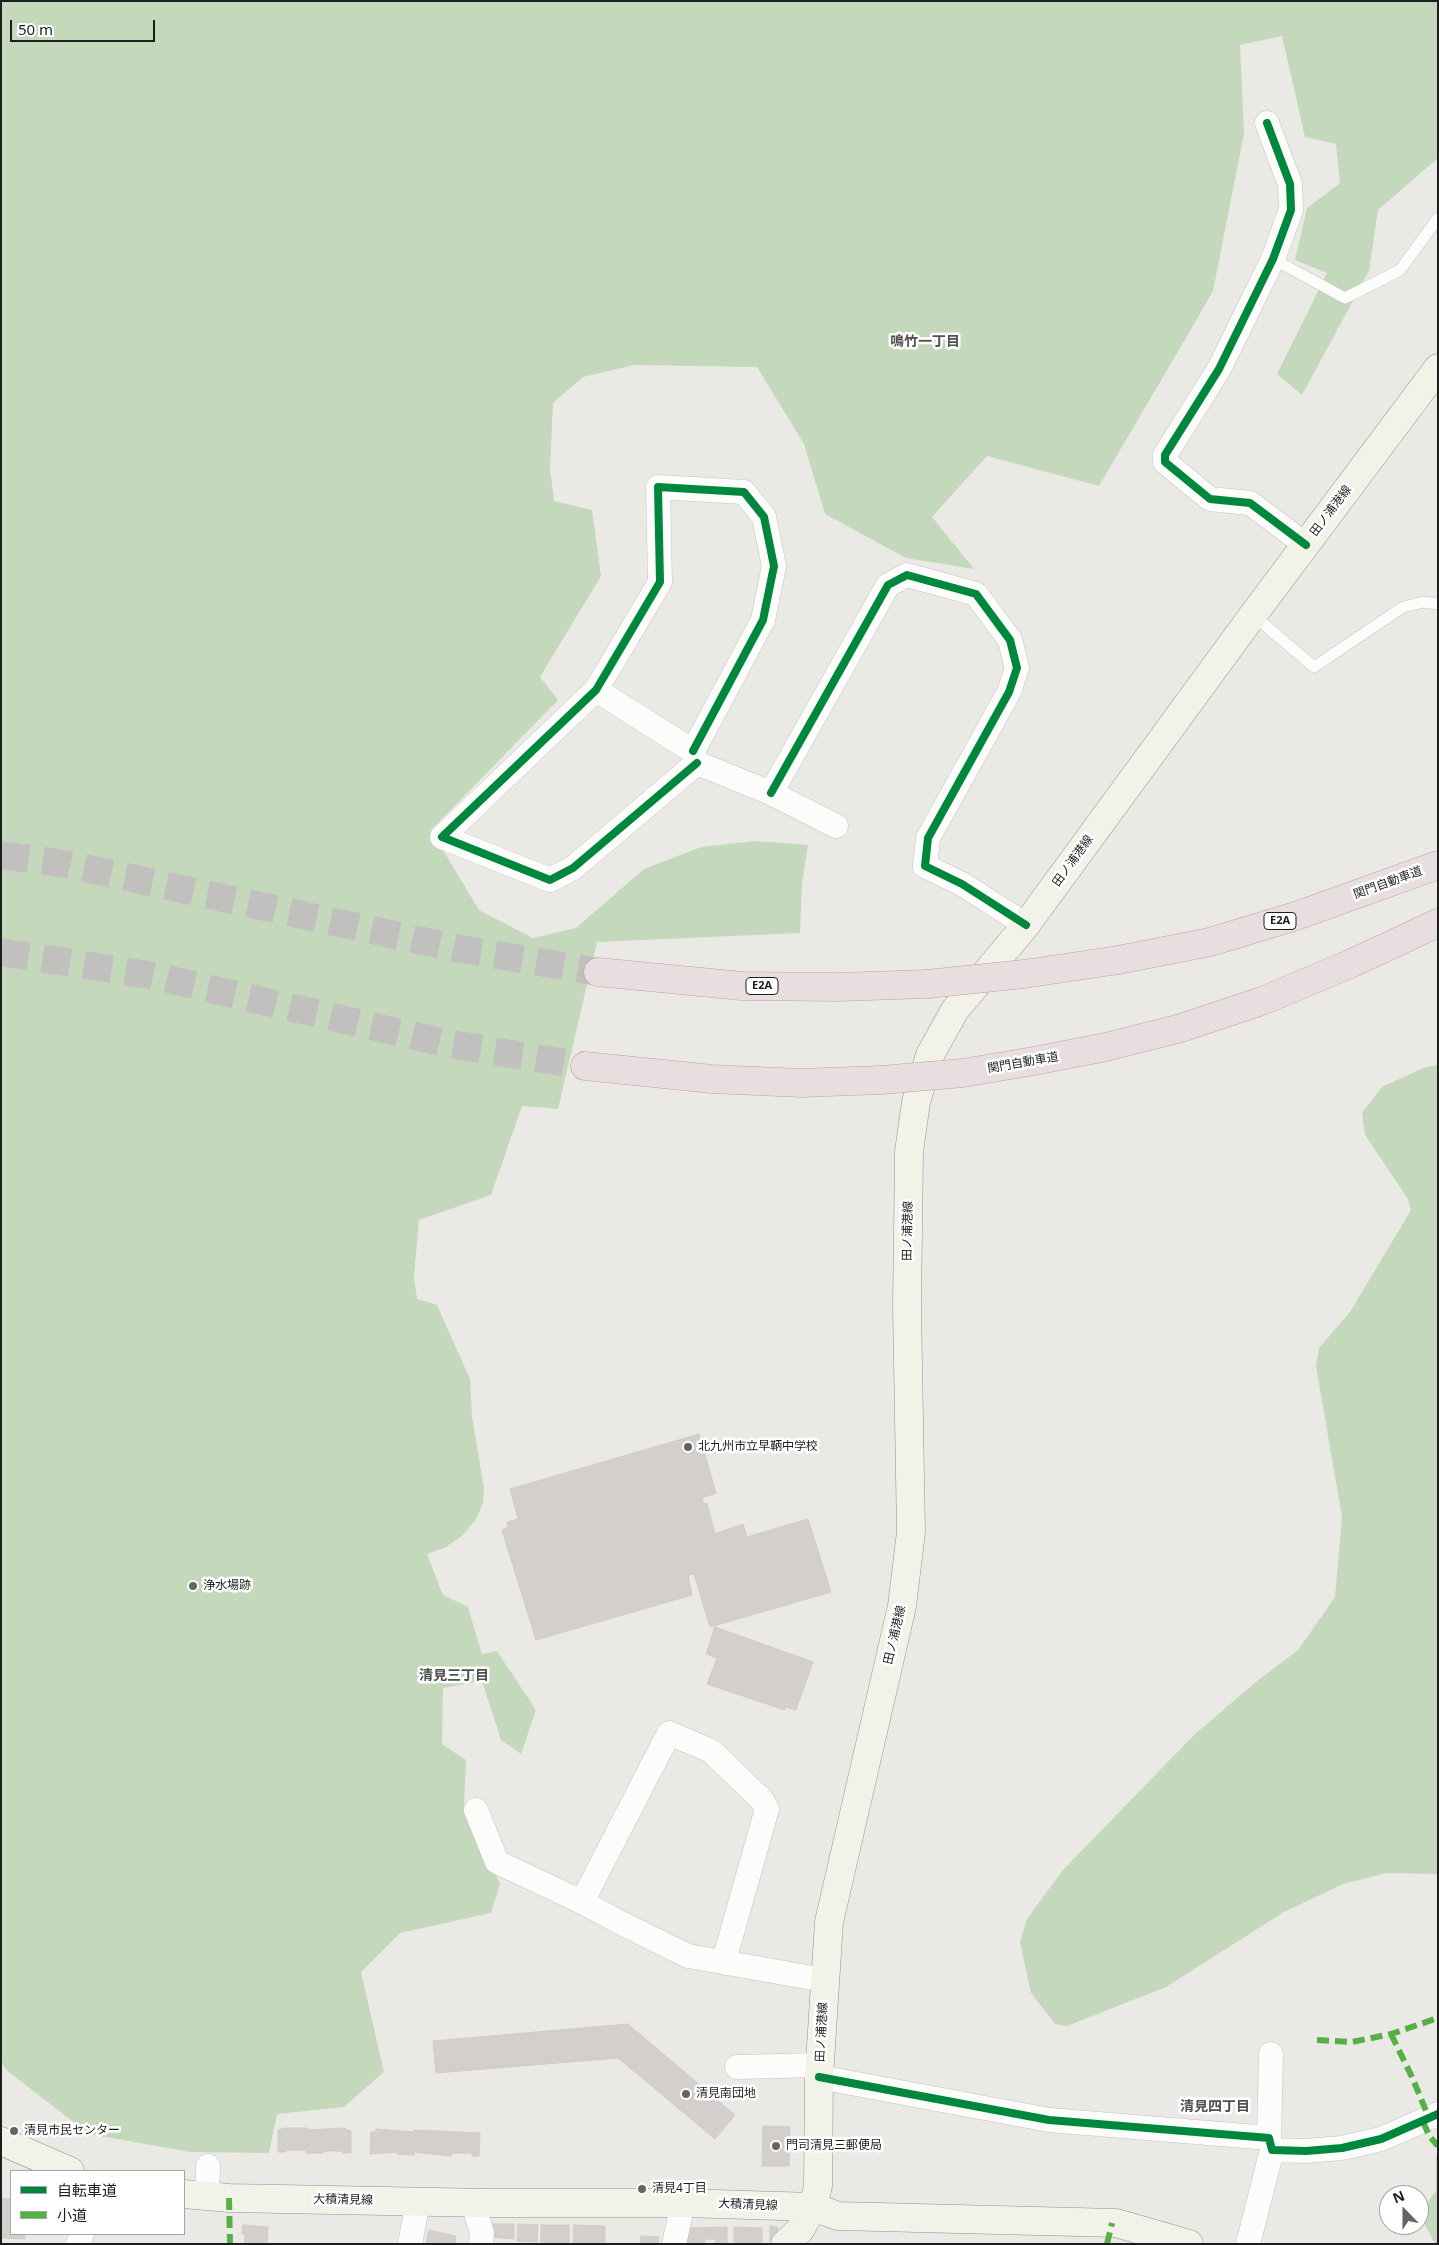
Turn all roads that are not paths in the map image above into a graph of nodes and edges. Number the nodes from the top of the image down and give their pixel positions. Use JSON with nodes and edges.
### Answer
{"nodes":[{"id":1,"x":1267,"y":123,"type":"dead end"},
{"id":2,"x":1438,"y":218,"type":"edge"},
{"id":3,"x":1273,"y":259,"type":"junction"},
{"id":4,"x":1438,"y":368,"type":"edge"},
{"id":5,"x":1306,"y":545,"type":"junction"},
{"id":6,"x":1438,"y":604,"type":"edge"},
{"id":7,"x":1253,"y":615,"type":"junction"},
{"id":8,"x":596,"y":690,"type":"junction"},
{"id":9,"x":695,"y":757,"type":"junction"},
{"id":10,"x":771,"y":793,"type":"junction"},
{"id":11,"x":836,"y":826,"type":"dead end"},
{"id":12,"x":1438,"y":865,"type":"edge"},
{"id":13,"x":1438,"y":923,"type":"edge"},
{"id":14,"x":1026,"y":925,"type":"junction"},
{"id":15,"x":598,"y":972,"type":"tunnel mouth"},
{"id":16,"x":585,"y":1066,"type":"tunnel mouth"},
{"id":17,"x":476,"y":1810,"type":"dead end"},
{"id":18,"x":582,"y":1902,"type":"junction"},
{"id":19,"x":726,"y":1963,"type":"junction"},
{"id":20,"x":824,"y":1980,"type":"junction"},
{"id":21,"x":1271,"y":2054,"type":"dead end"},
{"id":22,"x":737,"y":2067,"type":"dead end"},
{"id":23,"x":820,"y":2071,"type":"junction"},
{"id":24,"x":1438,"y":2114,"type":"edge"},
{"id":25,"x":1,"y":2141,"type":"edge"},
{"id":26,"x":1271,"y":2144,"type":"junction"},
{"id":27,"x":208,"y":2166,"type":"dead end"},
{"id":28,"x":68,"y":2170,"type":"edge"},
{"id":29,"x":196,"y":2195,"type":"edge"},
{"id":30,"x":418,"y":2201,"type":"junction"},
{"id":31,"x":478,"y":2202,"type":"junction"},
{"id":32,"x":683,"y":2203,"type":"junction"},
{"id":33,"x":813,"y":2207,"type":"junction"},
{"id":34,"x":410,"y":2244,"type":"edge"},
{"id":35,"x":481,"y":2244,"type":"edge"},
{"id":36,"x":674,"y":2244,"type":"edge"},
{"id":37,"x":784,"y":2244,"type":"edge"},
{"id":38,"x":1189,"y":2244,"type":"edge"},
{"id":39,"x":1248,"y":2244,"type":"edge"}],
"edges":[{"from":1,"to":3,"type":"street"},
{"from":2,"to":3,"type":"lane"},
{"from":3,"to":5,"type":"street"},
{"from":4,"to":5,"type":"main road","name":"田ノ浦港線"},
{"from":5,"to":7,"type":"main road","name":"田ノ浦港線"},
{"from":6,"to":7,"type":"lane"},
{"from":7,"to":14,"type":"main road","name":"田ノ浦港線"},
{"from":8,"to":9,"type":"street"},
{"from":8,"to":9,"type":"street"},
{"from":8,"to":9,"type":"street"},
{"from":9,"to":10,"type":"street"},
{"from":10,"to":11,"type":"street"},
{"from":10,"to":14,"type":"street"},
{"from":12,"to":15,"type":"highway","name":"関門自動車道","number":"E2A","bridge":true},
{"from":13,"to":16,"type":"highway","name":"関門自動車道","bridge":true},
{"from":14,"to":20,"type":"main road","name":"田ノ浦港線"},
{"from":17,"to":18,"type":"street"},
{"from":18,"to":19,"type":"street"},
{"from":18,"to":19,"type":"street"},
{"from":19,"to":20,"type":"street"},
{"from":20,"to":23,"type":"main road","name":"田ノ浦港線"},
{"from":21,"to":26,"type":"street"},
{"from":22,"to":23,"type":"street"},
{"from":23,"to":26,"type":"street"},
{"from":23,"to":33,"type":"main road","name":"田ノ浦港線"},
{"from":24,"to":26,"type":"street"},
{"from":25,"to":28,"type":"main road"},
{"from":26,"to":39,"type":"street"},
{"from":27,"to":29,"type":"street"},
{"from":29,"to":30,"type":"main road","name":"大積清見線"},
{"from":30,"to":31,"type":"main road","name":"大積清見線"},
{"from":30,"to":34,"type":"street"},
{"from":31,"to":32,"type":"main road","name":"大積清見線"},
{"from":31,"to":35,"type":"street"},
{"from":32,"to":33,"type":"main road","name":"大積清見線"},
{"from":32,"to":36,"type":"street"},
{"from":33,"to":37,"type":"main road","name":"田ノ浦港線"},
{"from":33,"to":38,"type":"main road","name":"大積清見線"}]}
